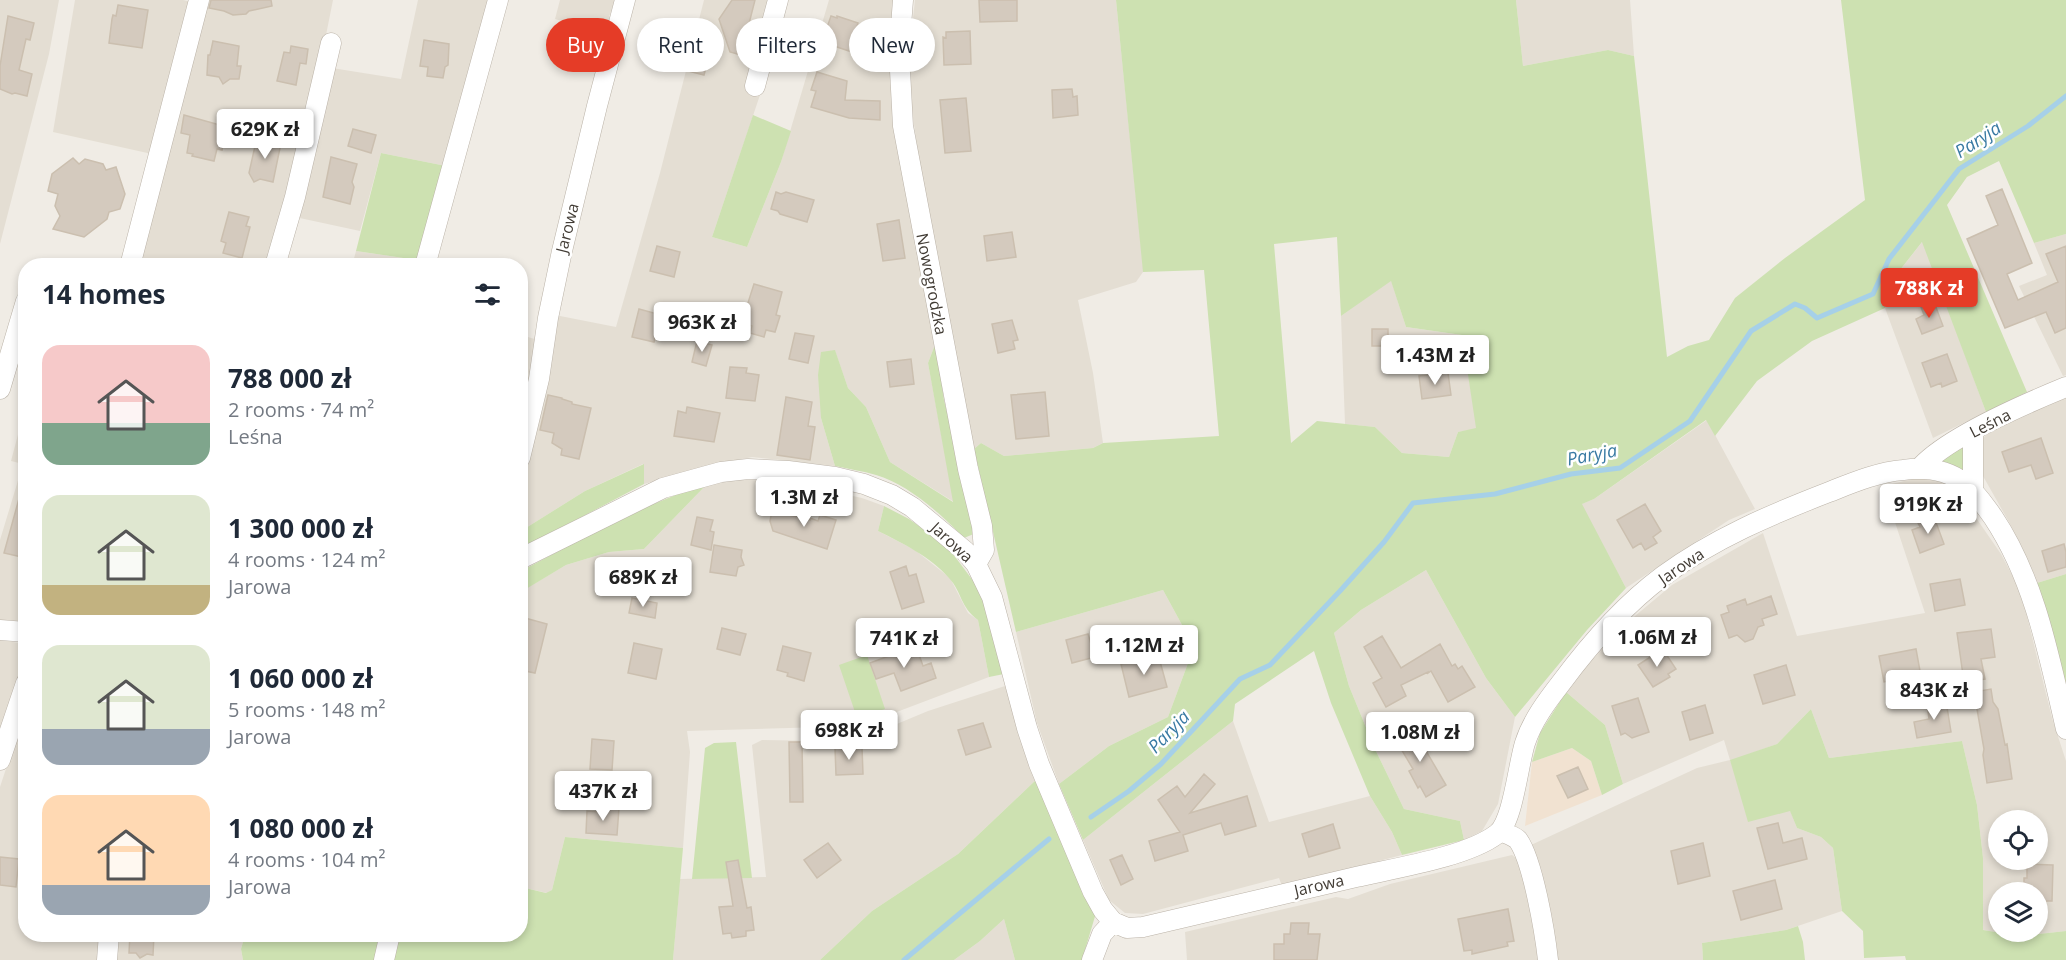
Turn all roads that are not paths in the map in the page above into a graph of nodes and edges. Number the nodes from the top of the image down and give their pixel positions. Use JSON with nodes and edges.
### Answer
{"nodes":[{"id":1,"x":199,"y":0,"type":"edge"},
{"id":2,"x":498,"y":0,"type":"edge"},
{"id":3,"x":625,"y":0,"type":"edge"},
{"id":4,"x":778,"y":0,"type":"edge"},
{"id":5,"x":903,"y":0,"type":"edge"},
{"id":6,"x":332,"y":43,"type":"dead end"},
{"id":7,"x":754,"y":86,"type":"dead end"},
{"id":8,"x":132,"y":258,"type":"edge"},
{"id":9,"x":277,"y":258,"type":"edge"},
{"id":10,"x":426,"y":258,"type":"edge"},
{"id":11,"x":18,"y":328,"type":"edge"},
{"id":12,"x":2066,"y":387,"type":"edge"},
{"id":13,"x":0,"y":389,"type":"edge"},
{"id":14,"x":528,"y":425,"type":"edge"},
{"id":15,"x":1973,"y":432,"type":"junction"},
{"id":16,"x":1919,"y":469,"type":"junction"},
{"id":17,"x":1973,"y":490,"type":"junction"},
{"id":18,"x":528,"y":556,"type":"edge"},
{"id":19,"x":976,"y":564,"type":"junction"},
{"id":20,"x":0,"y":630,"type":"edge"},
{"id":21,"x":18,"y":631,"type":"edge"},
{"id":22,"x":18,"y":706,"type":"edge"},
{"id":23,"x":2066,"y":729,"type":"edge"},
{"id":24,"x":0,"y":760,"type":"edge"},
{"id":25,"x":1501,"y":831,"type":"junction"},
{"id":26,"x":1113,"y":922,"type":"junction"},
{"id":27,"x":108,"y":942,"type":"edge"},
{"id":28,"x":388,"y":942,"type":"edge"},
{"id":29,"x":107,"y":960,"type":"edge"},
{"id":30,"x":384,"y":960,"type":"edge"},
{"id":31,"x":1092,"y":960,"type":"edge"},
{"id":32,"x":1548,"y":960,"type":"edge"}],
"edges":[{"from":1,"to":8,"type":"street"},
{"from":2,"to":10,"type":"street"},
{"from":3,"to":14,"type":"street","name":"Jarowa"},
{"from":4,"to":7,"type":"street"},
{"from":5,"to":19,"type":"street","name":"Nowogrodzka"},
{"from":6,"to":9,"type":"street"},
{"from":11,"to":13,"type":"street"},
{"from":12,"to":15,"type":"street","name":"Leśna"},
{"from":15,"to":16,"type":"street","name":"Leśna"},
{"from":15,"to":17,"type":"street"},
{"from":16,"to":17,"type":"street","name":"Jarowa"},
{"from":16,"to":25,"type":"street","name":"Jarowa"},
{"from":17,"to":23,"type":"street","name":"Jarowa"},
{"from":18,"to":19,"type":"street","name":"Jarowa"},
{"from":19,"to":26,"type":"street","name":"Jarowa"},
{"from":20,"to":21,"type":"street"},
{"from":22,"to":24,"type":"street"},
{"from":25,"to":26,"type":"street","name":"Jarowa"},
{"from":25,"to":32,"type":"street"},
{"from":26,"to":31,"type":"street"},
{"from":27,"to":29,"type":"street"},
{"from":28,"to":30,"type":"street"}]}
